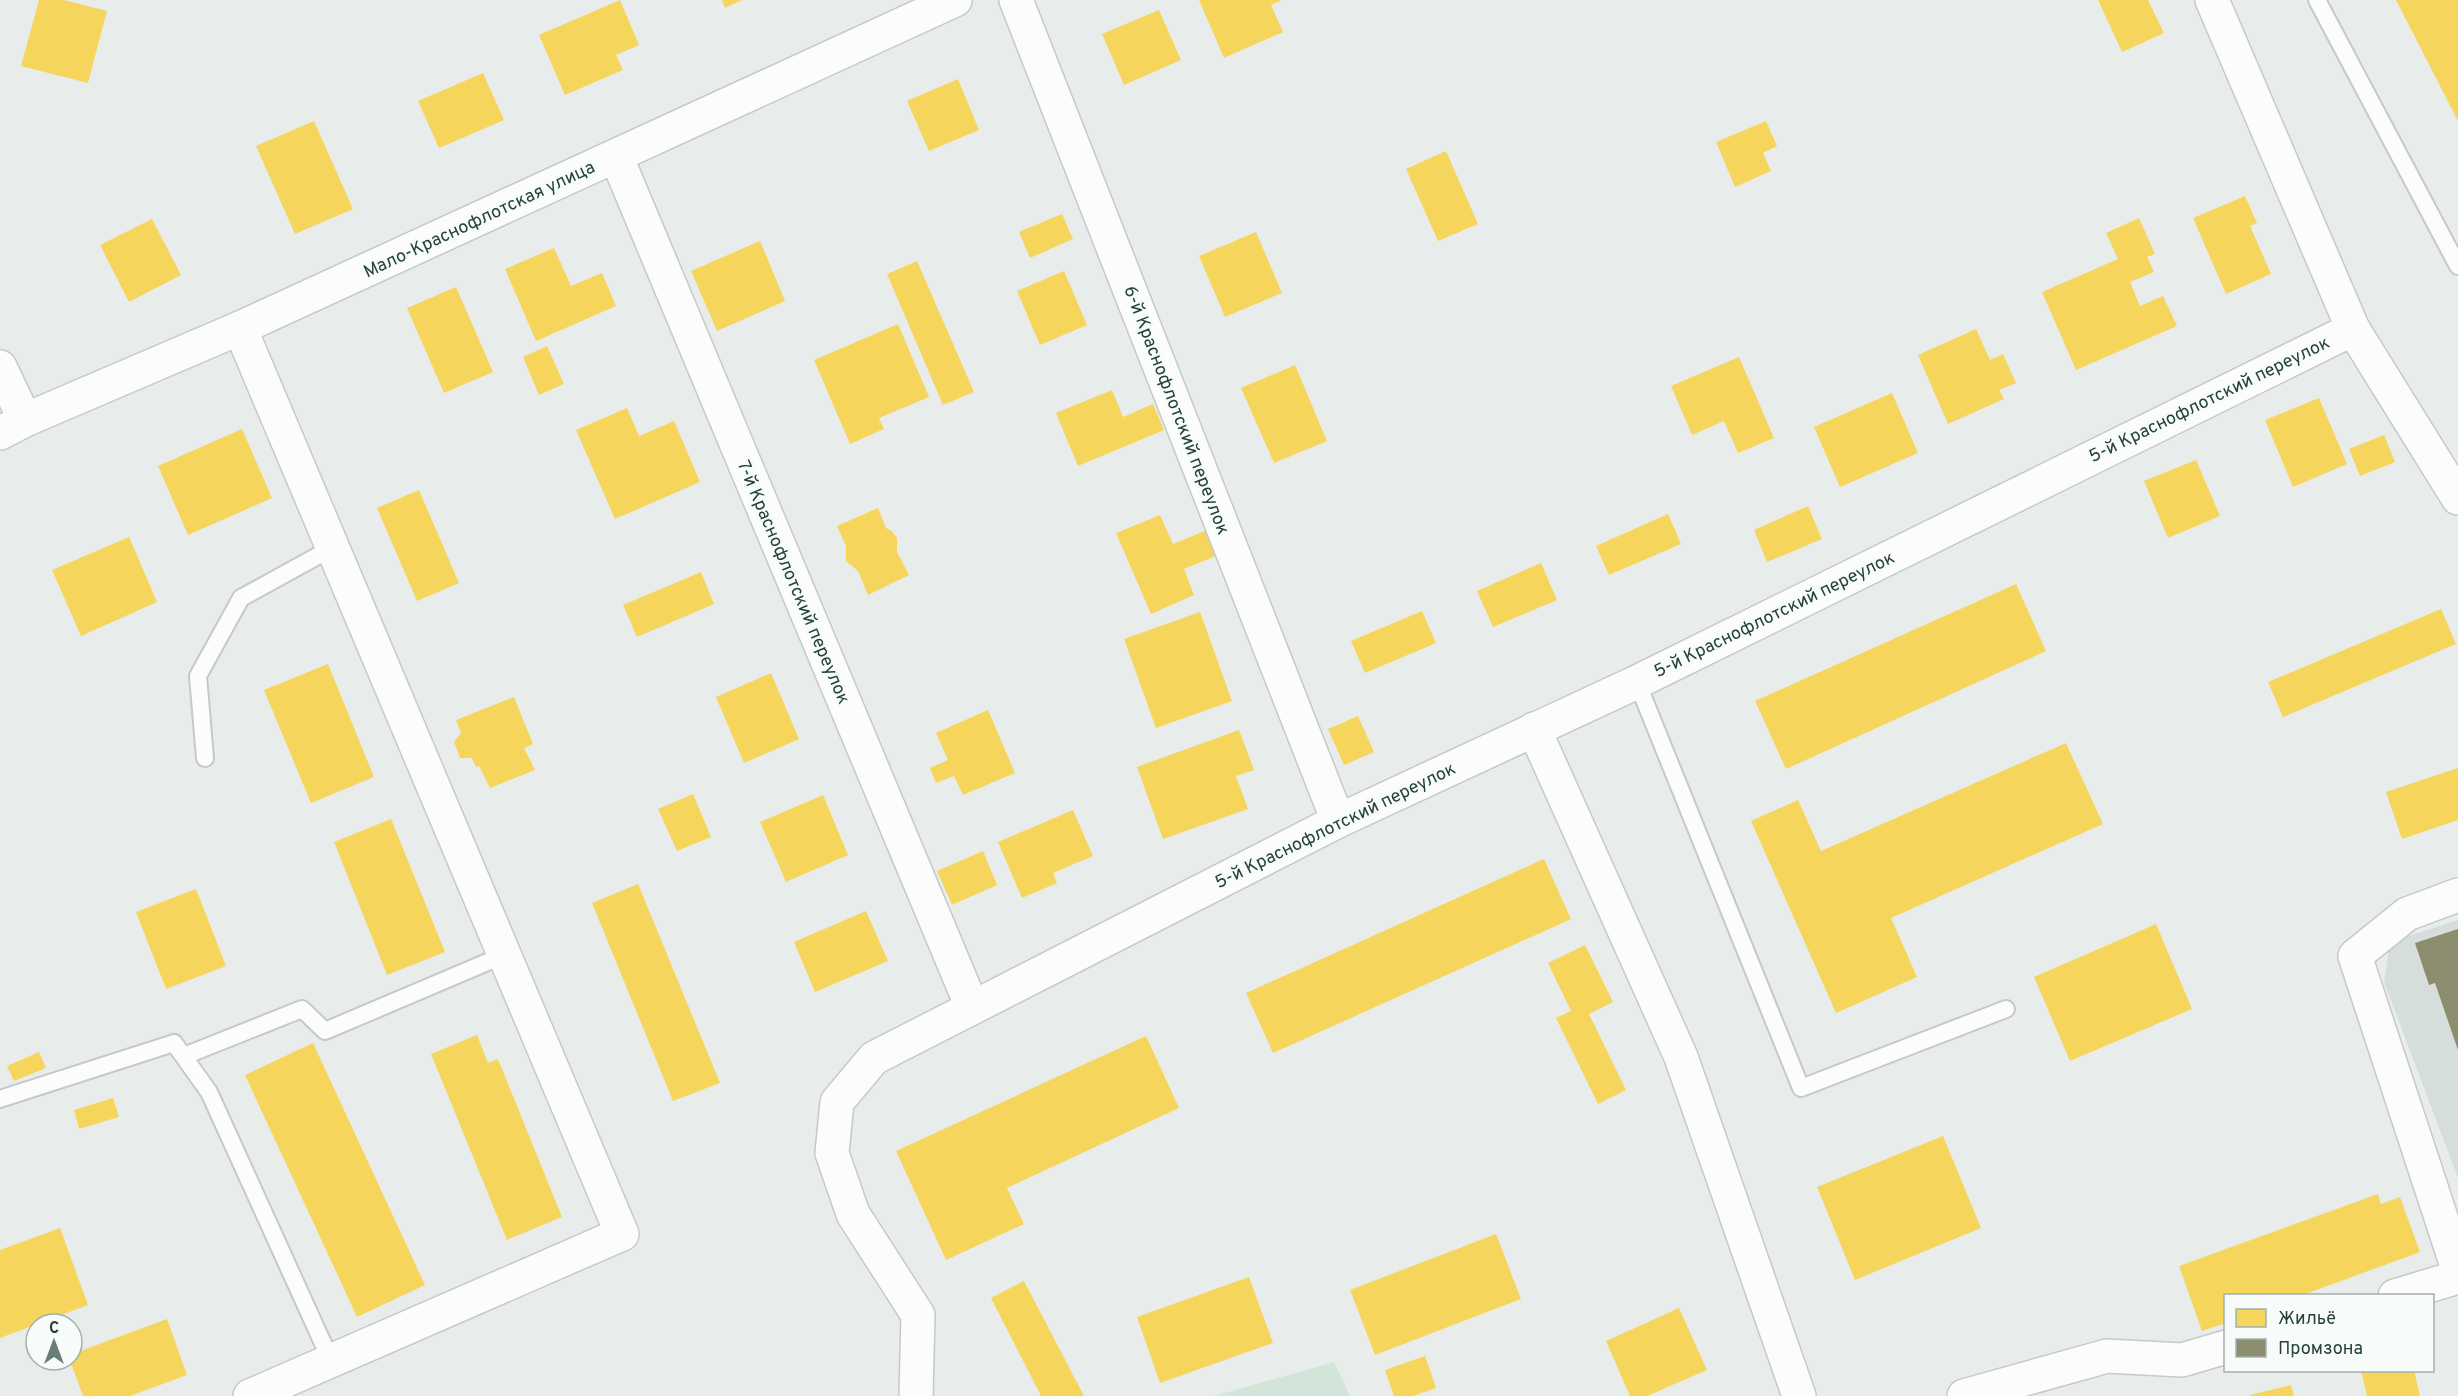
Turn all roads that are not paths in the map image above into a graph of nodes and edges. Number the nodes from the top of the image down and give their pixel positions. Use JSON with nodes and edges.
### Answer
{"nodes":[{"id":1,"x":955,"y":0,"type":"edge"},
{"id":2,"x":1016,"y":0,"type":"edge"},
{"id":3,"x":2212,"y":0,"type":"edge"},
{"id":4,"x":2317,"y":0,"type":"edge"},
{"id":5,"x":616,"y":156,"type":"junction"},
{"id":6,"x":2458,"y":266,"type":"edge"},
{"id":7,"x":240,"y":328,"type":"junction"},
{"id":8,"x":2353,"y":329,"type":"junction"},
{"id":9,"x":0,"y":367,"type":"edge"},
{"id":10,"x":12,"y":427,"type":"edge"},
{"id":11,"x":2458,"y":498,"type":"edge"},
{"id":12,"x":332,"y":548,"type":"junction"},
{"id":13,"x":1637,"y":682,"type":"junction"},
{"id":14,"x":1534,"y":729,"type":"junction"},
{"id":15,"x":205,"y":758,"type":"dead end"},
{"id":16,"x":1338,"y":820,"type":"junction"},
{"id":17,"x":2458,"y":895,"type":"edge"},
{"id":18,"x":504,"y":955,"type":"junction"},
{"id":19,"x":972,"y":1007,"type":"junction"},
{"id":20,"x":2006,"y":1009,"type":"dead end"},
{"id":21,"x":184,"y":1056,"type":"junction"},
{"id":22,"x":0,"y":1099,"type":"edge"},
{"id":23,"x":2458,"y":1269,"type":"edge"},
{"id":24,"x":2458,"y":1276,"type":"edge"},
{"id":25,"x":2401,"y":1294,"type":"edge"},
{"id":26,"x":2224,"y":1348,"type":"edge"},
{"id":27,"x":332,"y":1361,"type":"junction"},
{"id":28,"x":250,"y":1396,"type":"edge"},
{"id":29,"x":916,"y":1396,"type":"edge"},
{"id":30,"x":1799,"y":1396,"type":"edge"},
{"id":31,"x":1964,"y":1396,"type":"edge"}],
"edges":[{"from":1,"to":5,"type":"street","name":"Мало-Краснофлотская улица"},
{"from":2,"to":16,"type":"street","name":"6-й Краснофлотский переулок"},
{"from":3,"to":8,"type":"street"},
{"from":4,"to":6,"type":"lane"},
{"from":5,"to":7,"type":"street","name":"Мало-Краснофлотская улица"},
{"from":5,"to":19,"type":"street","name":"7-й Краснофлотский переулок"},
{"from":7,"to":10,"type":"street","name":"Мало-Краснофлотская улица"},
{"from":7,"to":12,"type":"street"},
{"from":8,"to":11,"type":"street"},
{"from":8,"to":13,"type":"street","name":"5-й Краснофлотский переулок"},
{"from":9,"to":10,"type":"street"},
{"from":12,"to":15,"type":"lane"},
{"from":12,"to":18,"type":"street"},
{"from":13,"to":14,"type":"street","name":"5-й Краснофлотский переулок"},
{"from":13,"to":20,"type":"lane"},
{"from":14,"to":16,"type":"street","name":"5-й Краснофлотский переулок"},
{"from":14,"to":30,"type":"street"},
{"from":16,"to":19,"type":"street","name":"5-й Краснофлотский переулок"},
{"from":17,"to":23,"type":"street"},
{"from":18,"to":21,"type":"lane"},
{"from":18,"to":27,"type":"street"},
{"from":19,"to":29,"type":"street","name":"5-й Краснофлотский переулок"},
{"from":21,"to":22,"type":"lane"},
{"from":21,"to":27,"type":"lane"},
{"from":24,"to":25,"type":"street"},
{"from":26,"to":31,"type":"street"},
{"from":27,"to":28,"type":"street"}]}
